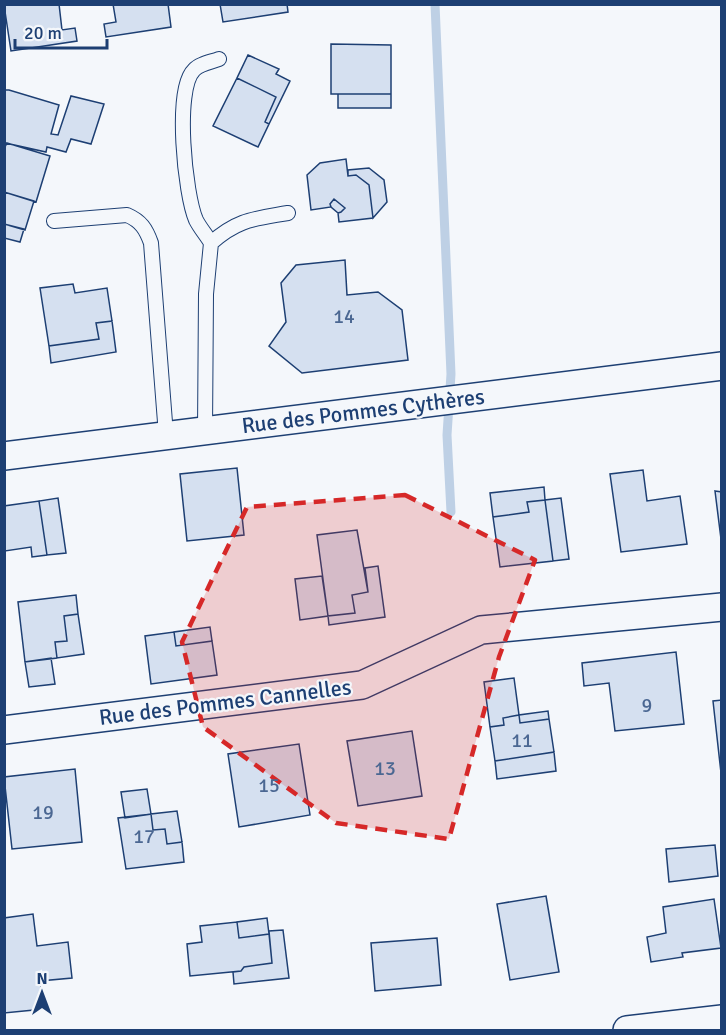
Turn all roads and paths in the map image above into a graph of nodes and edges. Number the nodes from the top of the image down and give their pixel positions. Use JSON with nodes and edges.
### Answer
{"nodes":[{"id":1,"x":219,"y":59,"type":"dead end"},
{"id":2,"x":288,"y":213,"type":"dead end"},
{"id":3,"x":54,"y":221,"type":"dead end"},
{"id":4,"x":211,"y":243,"type":"junction"},
{"id":5,"x":722,"y":366,"type":"edge"},
{"id":6,"x":205,"y":430,"type":"junction"},
{"id":7,"x":166,"y":435,"type":"junction"},
{"id":8,"x":4,"y":456,"type":"edge"},
{"id":9,"x":722,"y":607,"type":"edge"},
{"id":10,"x":4,"y":730,"type":"edge"},
{"id":11,"x":722,"y":1019,"type":"edge"},
{"id":12,"x":627,"y":1030,"type":"edge"}],
"edges":[{"from":1,"to":4,"type":"lane"},
{"from":2,"to":4,"type":"lane"},
{"from":3,"to":7,"type":"lane"},
{"from":4,"to":6,"type":"lane"},
{"from":5,"to":6,"type":"street","name":"Rue des Pommes Cythères"},
{"from":6,"to":7,"type":"street","name":"Rue des Pommes Cythères"},
{"from":7,"to":8,"type":"street","name":"Rue des Pommes Cythères"},
{"from":9,"to":10,"type":"street","name":"Rue des Pommes Cannelles"},
{"from":11,"to":12,"type":"street"}]}
